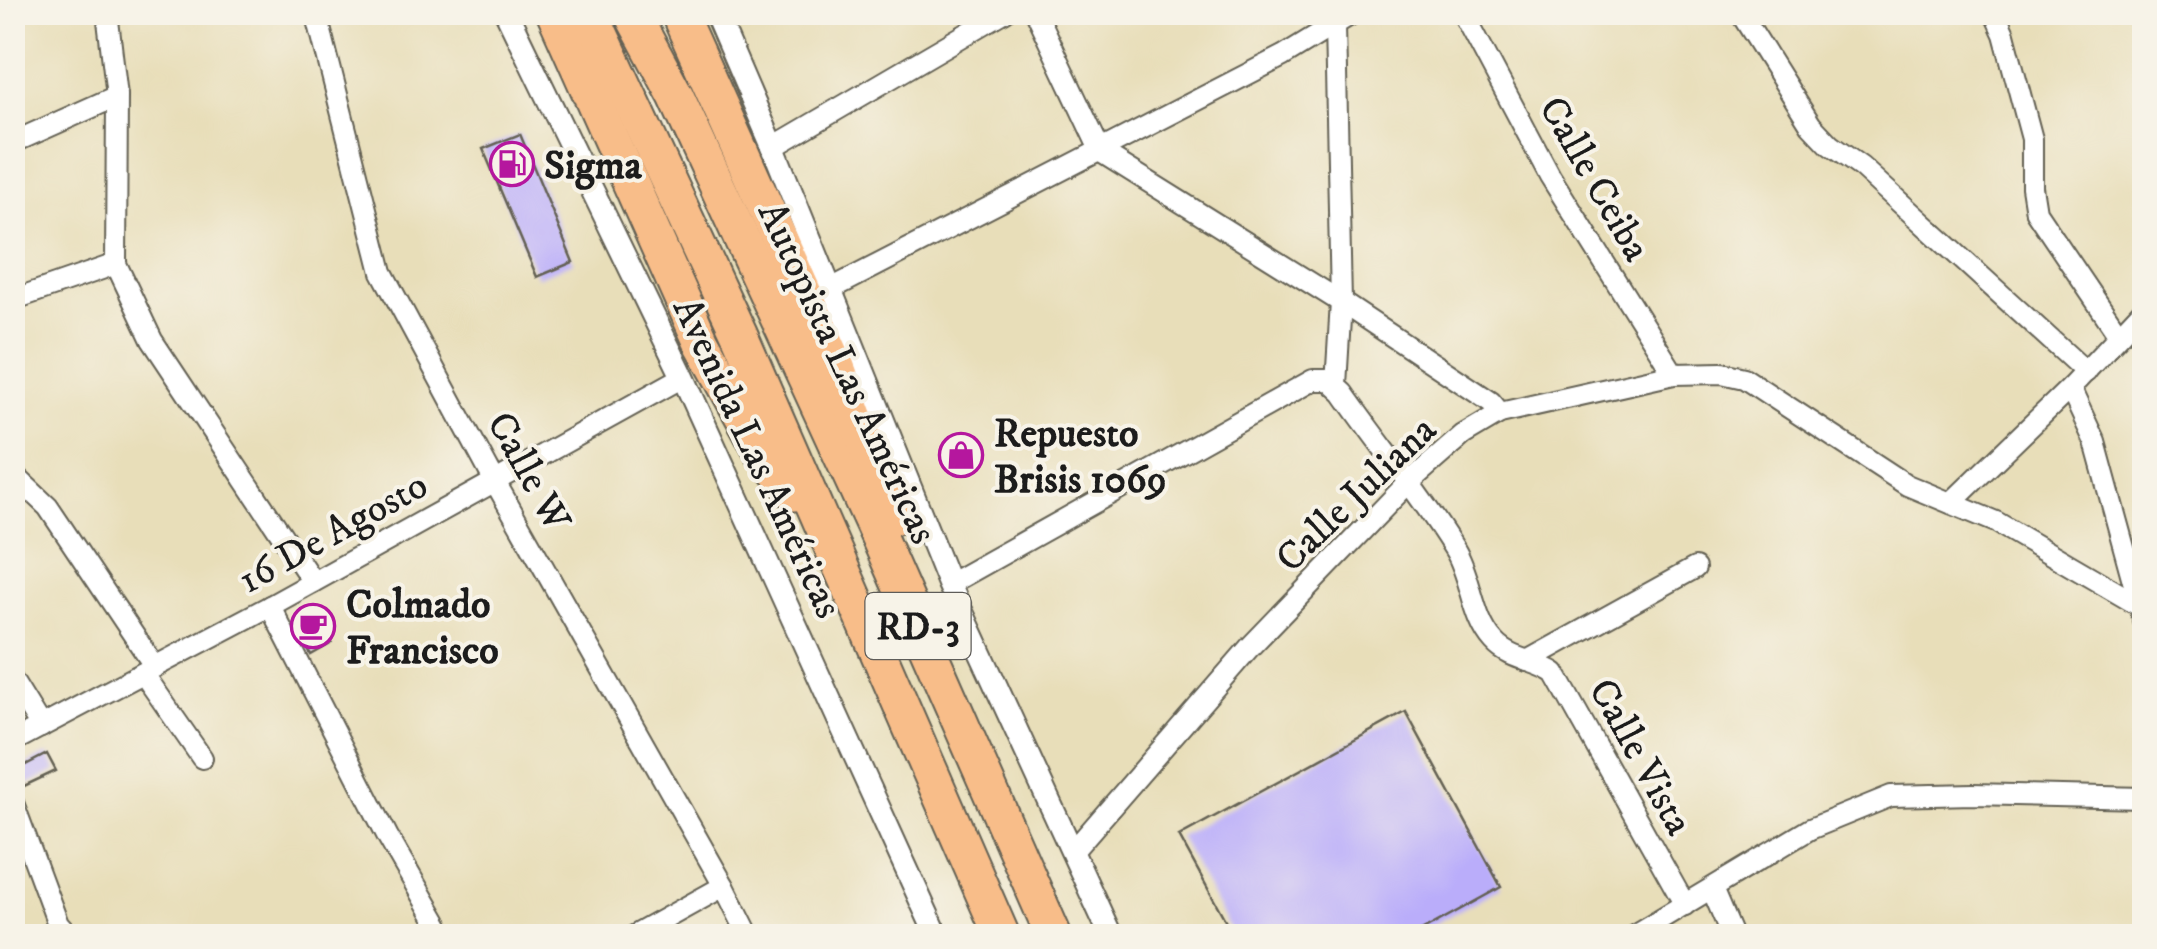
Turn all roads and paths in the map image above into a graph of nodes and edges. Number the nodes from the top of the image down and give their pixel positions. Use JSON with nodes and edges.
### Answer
{"nodes":[{"id":1,"x":108,"y":12,"type":"edge"},
{"id":2,"x":316,"y":12,"type":"edge"},
{"id":3,"x":506,"y":12,"type":"edge"},
{"id":4,"x":554,"y":12,"type":"edge"},
{"id":5,"x":590,"y":12,"type":"edge"},
{"id":6,"x":631,"y":12,"type":"edge"},
{"id":7,"x":678,"y":12,"type":"edge"},
{"id":8,"x":714,"y":12,"type":"edge"},
{"id":9,"x":1004,"y":12,"type":"edge"},
{"id":10,"x":1035,"y":12,"type":"edge"},
{"id":11,"x":1355,"y":12,"type":"edge"},
{"id":12,"x":1463,"y":12,"type":"edge"},
{"id":13,"x":1740,"y":12,"type":"edge"},
{"id":14,"x":1994,"y":12,"type":"edge"},
{"id":15,"x":1336,"y":24,"type":"junction"},
{"id":16,"x":116,"y":96,"type":"junction"},
{"id":17,"x":12,"y":143,"type":"edge"},
{"id":18,"x":773,"y":147,"type":"junction"},
{"id":19,"x":1101,"y":152,"type":"junction"},
{"id":20,"x":116,"y":264,"type":"junction"},
{"id":21,"x":829,"y":290,"type":"junction"},
{"id":22,"x":12,"y":300,"type":"edge"},
{"id":23,"x":1341,"y":302,"type":"junction"},
{"id":24,"x":2144,"y":309,"type":"edge"},
{"id":25,"x":2119,"y":335,"type":"junction"},
{"id":26,"x":2086,"y":372,"type":"junction"},
{"id":27,"x":1674,"y":374,"type":"junction"},
{"id":28,"x":684,"y":377,"type":"junction"},
{"id":29,"x":1336,"y":385,"type":"junction"},
{"id":30,"x":2070,"y":388,"type":"junction"},
{"id":31,"x":1500,"y":413,"type":"junction"},
{"id":32,"x":12,"y":473,"type":"edge"},
{"id":33,"x":494,"y":480,"type":"junction"},
{"id":34,"x":1407,"y":484,"type":"junction"},
{"id":35,"x":1951,"y":504,"type":"junction"},
{"id":36,"x":823,"y":527,"type":"junction"},
{"id":37,"x":1695,"y":568,"type":"dead end"},
{"id":38,"x":313,"y":582,"type":"junction"},
{"id":39,"x":949,"y":584,"type":"junction"},
{"id":40,"x":270,"y":606,"type":"junction"},
{"id":41,"x":2143,"y":610,"type":"edge"},
{"id":42,"x":1527,"y":660,"type":"junction"},
{"id":43,"x":149,"y":670,"type":"junction"},
{"id":44,"x":12,"y":680,"type":"edge"},
{"id":45,"x":954,"y":708,"type":"junction"},
{"id":46,"x":41,"y":727,"type":"junction"},
{"id":47,"x":12,"y":742,"type":"edge"},
{"id":48,"x":202,"y":758,"type":"dead end"},
{"id":49,"x":2144,"y":798,"type":"edge"},
{"id":50,"x":12,"y":800,"type":"edge"},
{"id":51,"x":1074,"y":850,"type":"junction"},
{"id":52,"x":724,"y":886,"type":"junction"},
{"id":53,"x":1712,"y":889,"type":"junction"},
{"id":54,"x":1685,"y":905,"type":"junction"},
{"id":55,"x":68,"y":936,"type":"edge"},
{"id":56,"x":445,"y":936,"type":"edge"},
{"id":57,"x":634,"y":936,"type":"edge"},
{"id":58,"x":749,"y":936,"type":"edge"},
{"id":59,"x":937,"y":936,"type":"edge"},
{"id":60,"x":1002,"y":936,"type":"edge"},
{"id":61,"x":1054,"y":936,"type":"edge"},
{"id":62,"x":1111,"y":936,"type":"edge"},
{"id":63,"x":1632,"y":936,"type":"edge"},
{"id":64,"x":1732,"y":936,"type":"edge"}],
"edges":[{"from":1,"to":16,"type":"street"},
{"from":2,"to":33,"type":"street","name":"Calle W"},
{"from":3,"to":28,"type":"street","name":"Avenida Las Américas"},
{"from":4,"to":36,"type":"highway"},
{"from":5,"to":36,"type":"highway","name":"Autopista Las Américas","number":"RD-3"},
{"from":6,"to":45,"type":"highway","name":"Autopista Las Américas","number":"RD-3"},
{"from":7,"to":45,"type":"highway"},
{"from":8,"to":18,"type":"street"},
{"from":9,"to":18,"type":"street"},
{"from":10,"to":19,"type":"street"},
{"from":11,"to":15,"type":"street"},
{"from":12,"to":27,"type":"street","name":"Calle Ceiba"},
{"from":13,"to":26,"type":"street"},
{"from":14,"to":25,"type":"street"},
{"from":15,"to":19,"type":"street"},
{"from":15,"to":23,"type":"street"},
{"from":16,"to":17,"type":"street"},
{"from":16,"to":20,"type":"street"},
{"from":18,"to":21,"type":"street"},
{"from":19,"to":21,"type":"street"},
{"from":19,"to":23,"type":"street"},
{"from":20,"to":22,"type":"street"},
{"from":20,"to":38,"type":"street"},
{"from":21,"to":39,"type":"street"},
{"from":23,"to":29,"type":"street"},
{"from":23,"to":31,"type":"street"},
{"from":24,"to":25,"type":"street"},
{"from":25,"to":26,"type":"street"},
{"from":26,"to":30,"type":"street"},
{"from":27,"to":31,"type":"street","name":"Calle Juliana"},
{"from":27,"to":35,"type":"street","name":"Calle Juliana"},
{"from":28,"to":33,"type":"street","name":"16 De Agosto"},
{"from":28,"to":59,"type":"street","name":"Avenida Las Américas"},
{"from":29,"to":34,"type":"street","name":"Calle Vista"},
{"from":29,"to":39,"type":"street"},
{"from":30,"to":35,"type":"street"},
{"from":30,"to":41,"type":"street"},
{"from":31,"to":34,"type":"street","name":"Calle Juliana"},
{"from":32,"to":43,"type":"street"},
{"from":33,"to":38,"type":"street","name":"16 De Agosto"},
{"from":33,"to":52,"type":"street","name":"Calle W"},
{"from":34,"to":42,"type":"street","name":"Calle Vista"},
{"from":34,"to":51,"type":"street","name":"Calle Juliana"},
{"from":35,"to":41,"type":"street","name":"Calle Juliana"},
{"from":36,"to":60,"type":"highway","name":"Autopista Las Américas","number":"RD-3"},
{"from":37,"to":42,"type":"street"},
{"from":38,"to":40,"type":"street","name":"16 De Agosto"},
{"from":39,"to":51,"type":"street"},
{"from":40,"to":43,"type":"street","name":"16 De Agosto"},
{"from":40,"to":56,"type":"street"},
{"from":42,"to":54,"type":"street","name":"Calle Vista"},
{"from":43,"to":46,"type":"street","name":"16 De Agosto"},
{"from":43,"to":48,"type":"street"},
{"from":44,"to":46,"type":"street"},
{"from":45,"to":61,"type":"highway","name":"Autopista Las Américas","number":"RD-3"},
{"from":46,"to":47,"type":"street","name":"16 De Agosto"},
{"from":49,"to":53,"type":"street"},
{"from":50,"to":55,"type":"street"},
{"from":51,"to":62,"type":"street"},
{"from":52,"to":57,"type":"street"},
{"from":52,"to":58,"type":"street","name":"Calle W"},
{"from":53,"to":54,"type":"street"},
{"from":53,"to":64,"type":"street"},
{"from":54,"to":63,"type":"street"}]}
